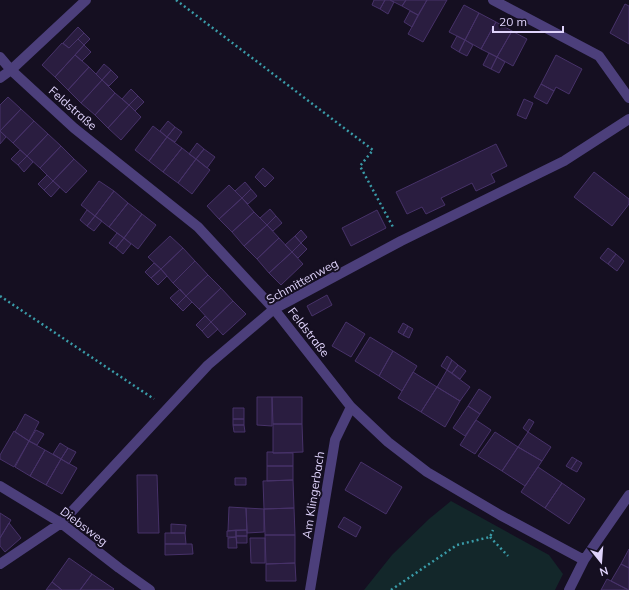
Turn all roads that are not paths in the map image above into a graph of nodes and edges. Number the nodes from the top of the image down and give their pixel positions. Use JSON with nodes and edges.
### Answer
{"nodes":[{"id":1,"x":86,"y":0,"type":"edge"},
{"id":2,"x":493,"y":0,"type":"edge"},
{"id":3,"x":0,"y":57,"type":"edge"},
{"id":4,"x":11,"y":70,"type":"junction"},
{"id":5,"x":0,"y":78,"type":"edge"},
{"id":6,"x":629,"y":98,"type":"edge"},
{"id":7,"x":629,"y":119,"type":"edge"},
{"id":8,"x":274,"y":309,"type":"junction"},
{"id":9,"x":351,"y":407,"type":"junction"},
{"id":10,"x":0,"y":486,"type":"edge"},
{"id":11,"x":629,"y":495,"type":"edge"},
{"id":12,"x":61,"y":523,"type":"junction"},
{"id":13,"x":584,"y":560,"type":"junction"},
{"id":14,"x":0,"y":564,"type":"edge"},
{"id":15,"x":150,"y":590,"type":"edge"},
{"id":16,"x":310,"y":590,"type":"edge"},
{"id":17,"x":569,"y":590,"type":"edge"}],
"edges":[{"from":1,"to":4,"type":"street"},
{"from":2,"to":6,"type":"street"},
{"from":3,"to":4,"type":"street","name":"Feldstraße"},
{"from":4,"to":5,"type":"street"},
{"from":4,"to":8,"type":"street","name":"Feldstraße"},
{"from":7,"to":8,"type":"street","name":"Schmittenweg"},
{"from":8,"to":9,"type":"street","name":"Feldstraße"},
{"from":8,"to":12,"type":"street","name":"Schmittenweg"},
{"from":9,"to":13,"type":"street","name":"Feldstraße"},
{"from":9,"to":16,"type":"street","name":"Am Klingerbach"},
{"from":10,"to":12,"type":"street","name":"Diebsweg"},
{"from":11,"to":13,"type":"street"},
{"from":12,"to":14,"type":"street","name":"Schmittenweg"},
{"from":12,"to":15,"type":"street","name":"Diebsweg"},
{"from":13,"to":17,"type":"street"}]}
